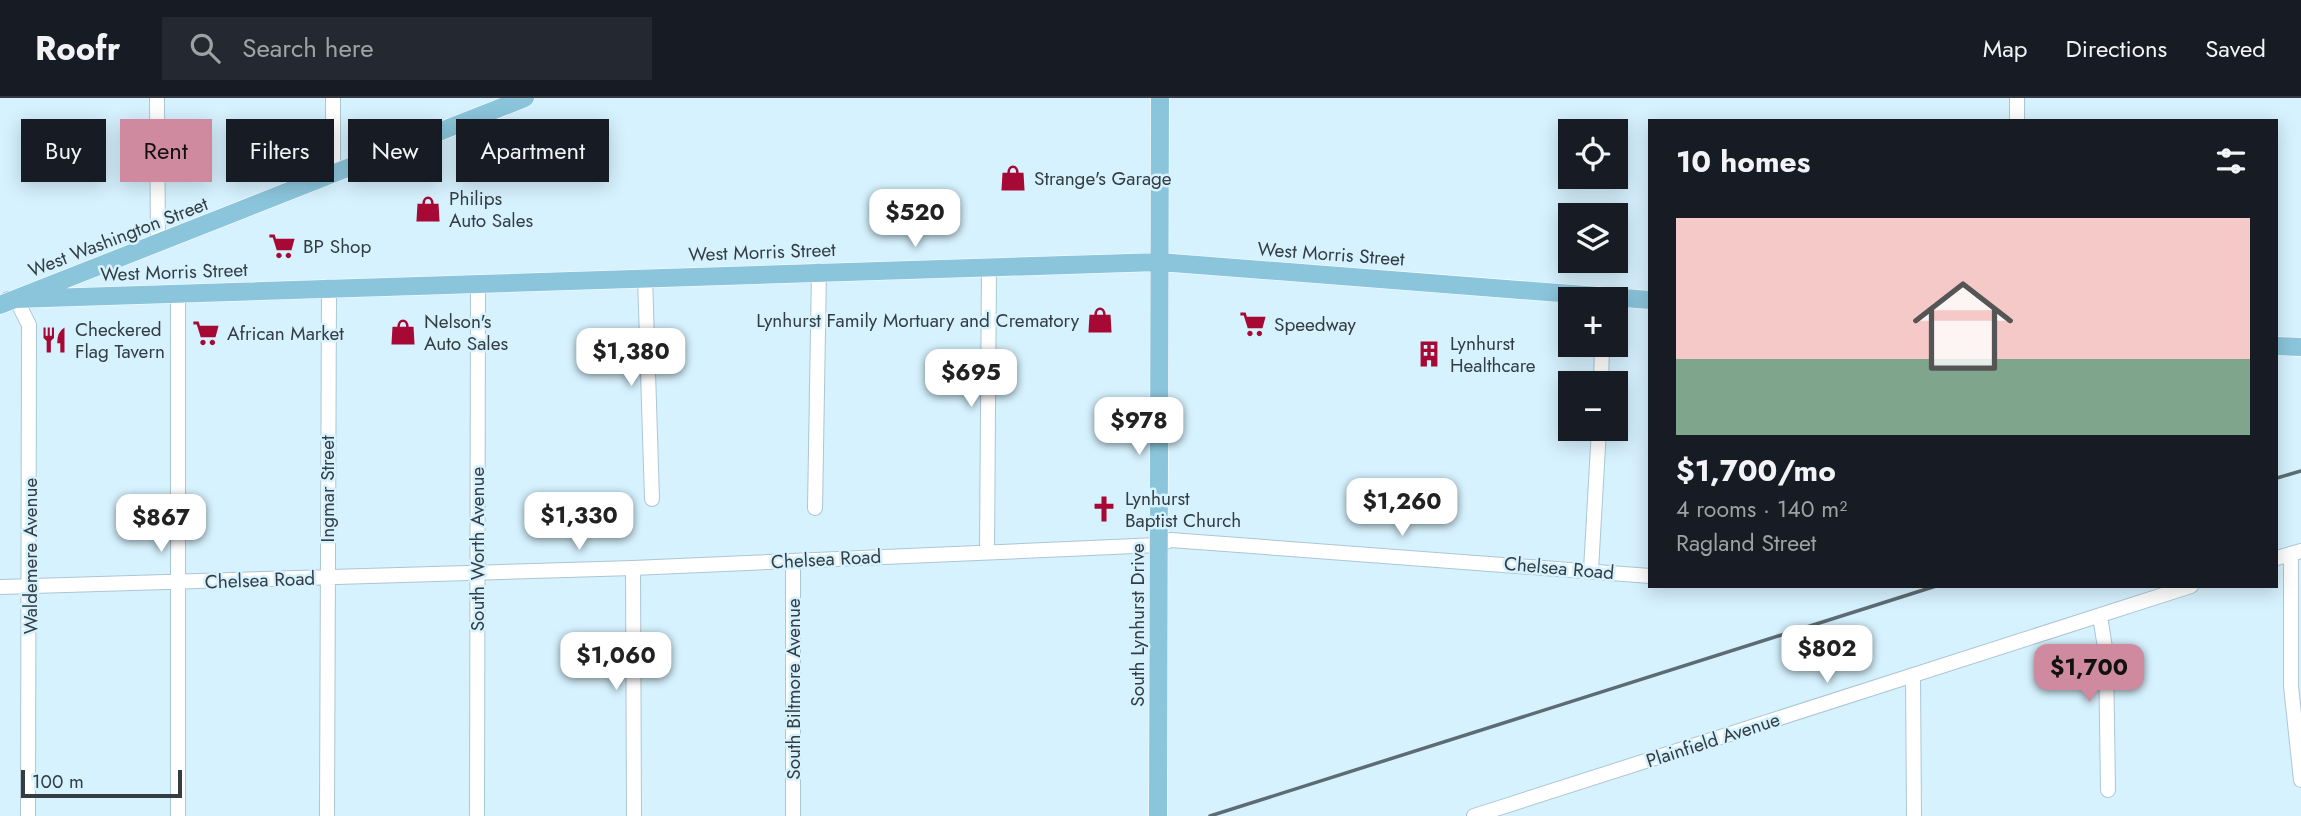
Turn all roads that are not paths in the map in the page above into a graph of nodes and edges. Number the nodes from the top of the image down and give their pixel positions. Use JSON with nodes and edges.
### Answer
{"nodes":[{"id":1,"x":157,"y":98,"type":"edge"},
{"id":2,"x":333,"y":98,"type":"edge"},
{"id":3,"x":1160,"y":98,"type":"edge"},
{"id":4,"x":2017,"y":98,"type":"edge"},
{"id":5,"x":515,"y":100,"type":"edge"},
{"id":6,"x":333,"y":119,"type":"edge"},
{"id":7,"x":2017,"y":119,"type":"edge"},
{"id":8,"x":334,"y":175,"type":"edge"},
{"id":9,"x":315,"y":182,"type":"edge"},
{"id":10,"x":158,"y":244,"type":"junction"},
{"id":11,"x":1159,"y":262,"type":"junction"},
{"id":12,"x":989,"y":266,"type":"junction"},
{"id":13,"x":818,"y":271,"type":"junction"},
{"id":14,"x":645,"y":277,"type":"junction"},
{"id":15,"x":478,"y":283,"type":"junction"},
{"id":16,"x":329,"y":287,"type":"junction"},
{"id":17,"x":178,"y":293,"type":"junction"},
{"id":18,"x":1558,"y":294,"type":"edge"},
{"id":19,"x":1628,"y":299,"type":"edge"},
{"id":20,"x":1648,"y":300,"type":"edge"},
{"id":21,"x":5,"y":301,"type":"edge"},
{"id":22,"x":2278,"y":346,"type":"edge"},
{"id":23,"x":2301,"y":347,"type":"edge"},
{"id":24,"x":1598,"y":441,"type":"edge"},
{"id":25,"x":652,"y":499,"type":"dead end"},
{"id":26,"x":815,"y":508,"type":"dead end"},
{"id":27,"x":1158,"y":545,"type":"junction"},
{"id":28,"x":987,"y":552,"type":"junction"},
{"id":29,"x":2289,"y":554,"type":"edge"},
{"id":30,"x":793,"y":561,"type":"junction"},
{"id":31,"x":634,"y":568,"type":"junction"},
{"id":32,"x":1591,"y":570,"type":"junction"},
{"id":33,"x":477,"y":573,"type":"junction"},
{"id":34,"x":1648,"y":576,"type":"edge"},
{"id":35,"x":327,"y":578,"type":"junction"},
{"id":36,"x":179,"y":583,"type":"junction"},
{"id":37,"x":30,"y":586,"type":"junction"},
{"id":38,"x":0,"y":587,"type":"edge"},
{"id":39,"x":2185,"y":588,"type":"edge"},
{"id":40,"x":2100,"y":616,"type":"junction"},
{"id":41,"x":1913,"y":676,"type":"junction"},
{"id":42,"x":2301,"y":780,"type":"edge"},
{"id":43,"x":2108,"y":790,"type":"dead end"},
{"id":44,"x":1493,"y":813,"type":"edge"},
{"id":45,"x":28,"y":816,"type":"edge"},
{"id":46,"x":178,"y":816,"type":"edge"},
{"id":47,"x":327,"y":816,"type":"edge"},
{"id":48,"x":477,"y":816,"type":"edge"},
{"id":49,"x":634,"y":816,"type":"edge"},
{"id":50,"x":793,"y":816,"type":"edge"},
{"id":51,"x":1158,"y":816,"type":"edge"},
{"id":52,"x":1474,"y":816,"type":"edge"},
{"id":53,"x":1914,"y":816,"type":"edge"}],
"edges":[{"from":1,"to":10,"type":"street"},
{"from":2,"to":6,"type":"street"},
{"from":3,"to":11,"type":"main road","name":"South Lynhurst Drive"},
{"from":4,"to":7,"type":"street"},
{"from":5,"to":8,"type":"main road","name":"West Washington Street"},
{"from":9,"to":10,"type":"main road","name":"West Washington Street"},
{"from":10,"to":21,"type":"main road","name":"West Washington Street"},
{"from":11,"to":12,"type":"main road","name":"West Morris Street"},
{"from":11,"to":18,"type":"main road","name":"West Morris Street"},
{"from":11,"to":27,"type":"main road","name":"South Lynhurst Drive"},
{"from":12,"to":13,"type":"main road","name":"West Morris Street"},
{"from":12,"to":28,"type":"street"},
{"from":13,"to":14,"type":"main road","name":"West Morris Street"},
{"from":13,"to":26,"type":"street"},
{"from":14,"to":15,"type":"main road","name":"West Morris Street"},
{"from":14,"to":25,"type":"street"},
{"from":15,"to":16,"type":"main road","name":"West Morris Street"},
{"from":15,"to":33,"type":"street","name":"South Worth Avenue"},
{"from":16,"to":17,"type":"main road","name":"West Morris Street"},
{"from":16,"to":35,"type":"street","name":"Ingmar Street"},
{"from":17,"to":21,"type":"main road","name":"West Morris Street"},
{"from":17,"to":36,"type":"street"},
{"from":19,"to":20,"type":"main road","name":"West Morris Street"},
{"from":21,"to":37,"type":"street","name":"Waldemere Avenue"},
{"from":22,"to":23,"type":"main road"},
{"from":24,"to":32,"type":"street"},
{"from":27,"to":28,"type":"street","name":"Chelsea Road"},
{"from":27,"to":32,"type":"street","name":"Chelsea Road"},
{"from":27,"to":51,"type":"main road","name":"South Lynhurst Drive"},
{"from":28,"to":30,"type":"street","name":"Chelsea Road"},
{"from":29,"to":42,"type":"street"},
{"from":30,"to":31,"type":"street","name":"Chelsea Road"},
{"from":30,"to":50,"type":"street","name":"South Biltmore Avenue"},
{"from":31,"to":33,"type":"street","name":"Chelsea Road"},
{"from":31,"to":49,"type":"street"},
{"from":32,"to":34,"type":"street","name":"Chelsea Road"},
{"from":33,"to":35,"type":"street","name":"Chelsea Road"},
{"from":33,"to":48,"type":"street","name":"South Worth Avenue"},
{"from":35,"to":36,"type":"street","name":"Chelsea Road"},
{"from":35,"to":47,"type":"street","name":"Ingmar Street"},
{"from":36,"to":37,"type":"street","name":"Chelsea Road"},
{"from":36,"to":46,"type":"street"},
{"from":37,"to":38,"type":"street","name":"Chelsea Road"},
{"from":37,"to":45,"type":"street","name":"Waldemere Avenue"},
{"from":39,"to":40,"type":"street","name":"Plainfield Avenue"},
{"from":40,"to":41,"type":"street","name":"Plainfield Avenue"},
{"from":40,"to":43,"type":"street"},
{"from":41,"to":44,"type":"street","name":"Plainfield Avenue"},
{"from":41,"to":53,"type":"street"},
{"from":44,"to":52,"type":"street","name":"Plainfield Avenue"}]}
